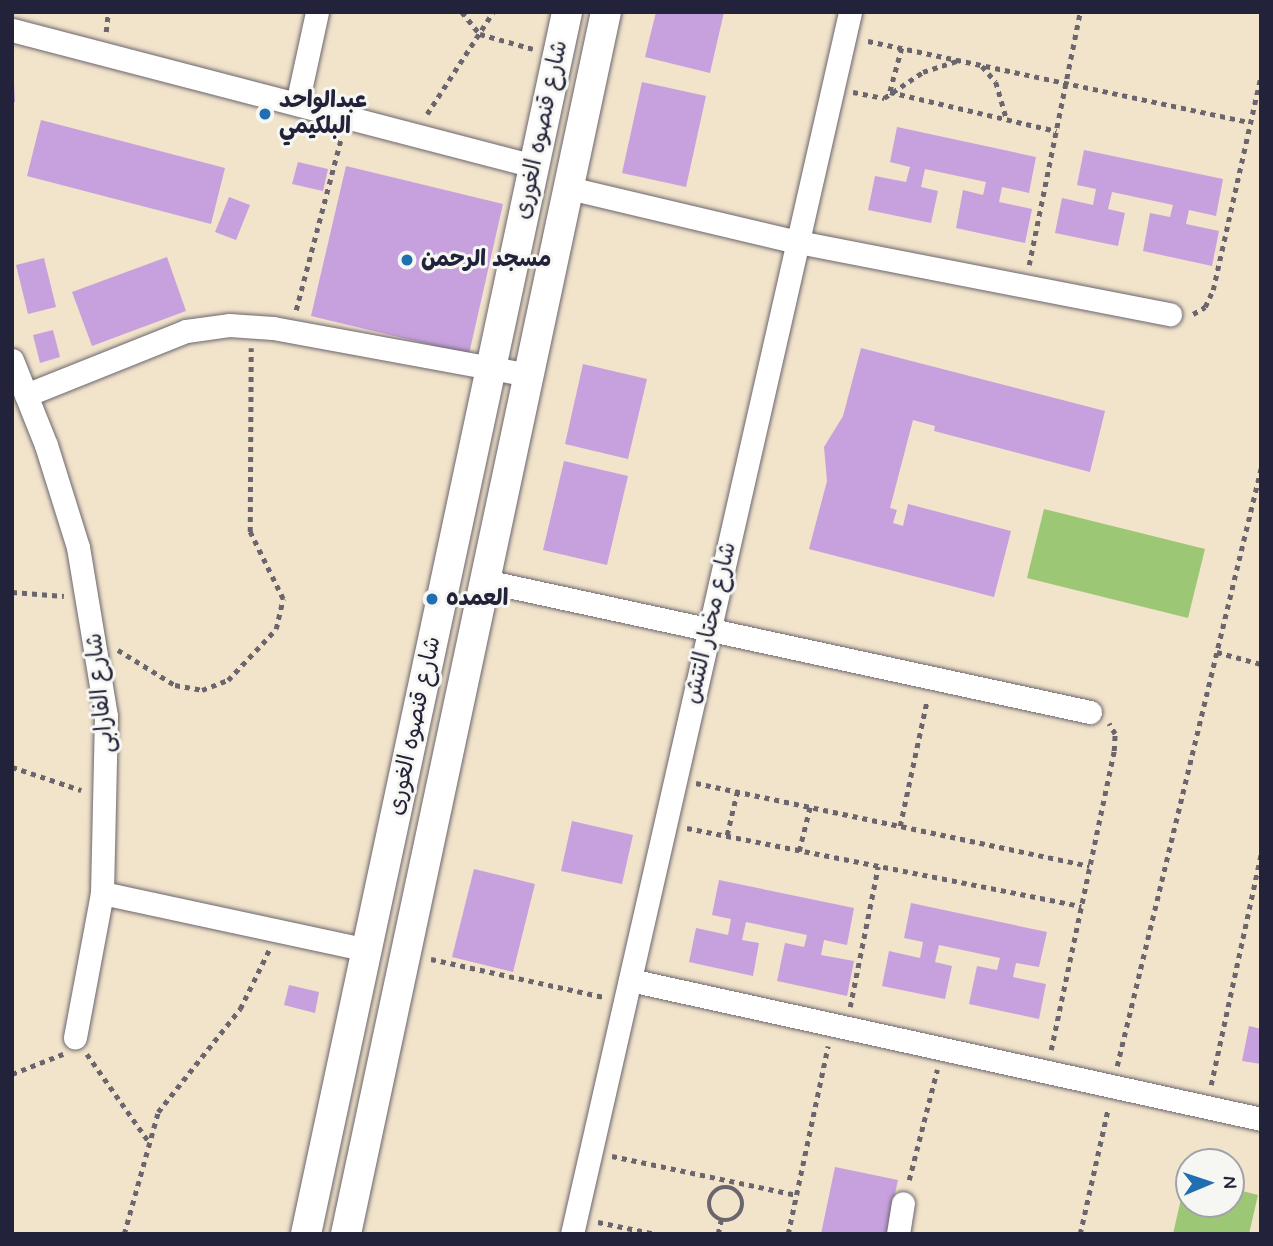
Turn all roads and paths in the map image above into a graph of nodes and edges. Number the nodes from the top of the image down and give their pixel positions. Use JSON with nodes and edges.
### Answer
{"nodes":[{"id":1,"x":317,"y":12,"type":"edge"},
{"id":2,"x":462,"y":12,"type":"edge"},
{"id":3,"x":493,"y":12,"type":"edge"},
{"id":4,"x":567,"y":12,"type":"edge"},
{"id":5,"x":606,"y":12,"type":"edge"},
{"id":6,"x":850,"y":12,"type":"edge"},
{"id":7,"x":1080,"y":12,"type":"edge"},
{"id":8,"x":12,"y":30,"type":"edge"},
{"id":9,"x":480,"y":34,"type":"junction"},
{"id":10,"x":845,"y":36,"type":"junction"},
{"id":11,"x":902,"y":48,"type":"junction"},
{"id":12,"x":558,"y":55,"type":"junction"},
{"id":13,"x":961,"y":61,"type":"junction"},
{"id":14,"x":980,"y":64,"type":"junction"},
{"id":15,"x":1261,"y":76,"type":"edge"},
{"id":16,"x":1066,"y":85,"type":"junction"},
{"id":17,"x":890,"y":92,"type":"junction"},
{"id":18,"x":884,"y":98,"type":"dead end"},
{"id":19,"x":297,"y":104,"type":"junction"},
{"id":20,"x":347,"y":117,"type":"junction"},
{"id":21,"x":1006,"y":118,"type":"junction"},
{"id":22,"x":1250,"y":122,"type":"junction"},
{"id":23,"x":1056,"y":131,"type":"junction"},
{"id":24,"x":413,"y":134,"type":"junction"},
{"id":25,"x":534,"y":166,"type":"junction"},
{"id":26,"x":569,"y":188,"type":"junction"},
{"id":27,"x":798,"y":242,"type":"junction"},
{"id":28,"x":1025,"y":286,"type":"junction"},
{"id":29,"x":1170,"y":314,"type":"joint"},
{"id":30,"x":251,"y":326,"type":"junction"},
{"id":31,"x":290,"y":331,"type":"junction"},
{"id":32,"x":12,"y":360,"type":"edge"},
{"id":33,"x":491,"y":366,"type":"junction"},
{"id":34,"x":529,"y":375,"type":"junction"},
{"id":35,"x":26,"y":396,"type":"junction"},
{"id":36,"x":1261,"y":468,"type":"edge"},
{"id":37,"x":485,"y":581,"type":"junction"},
{"id":38,"x":12,"y":592,"type":"edge"},
{"id":39,"x":89,"y":599,"type":"junction"},
{"id":40,"x":710,"y":629,"type":"junction"},
{"id":41,"x":96,"y":636,"type":"junction"},
{"id":42,"x":1216,"y":652,"type":"junction"},
{"id":43,"x":1261,"y":664,"type":"edge"},
{"id":44,"x":932,"y":677,"type":"junction"},
{"id":45,"x":1090,"y":712,"type":"joint"},
{"id":46,"x":12,"y":768,"type":"edge"},
{"id":47,"x":676,"y":779,"type":"junction"},
{"id":48,"x":737,"y":792,"type":"junction"},
{"id":49,"x":108,"y":797,"type":"junction"},
{"id":50,"x":810,"y":807,"type":"junction"},
{"id":51,"x":666,"y":823,"type":"junction"},
{"id":52,"x":900,"y":826,"type":"junction"},
{"id":53,"x":727,"y":836,"type":"junction"},
{"id":54,"x":799,"y":851,"type":"junction"},
{"id":55,"x":1261,"y":853,"type":"edge"},
{"id":56,"x":1089,"y":866,"type":"junction"},
{"id":57,"x":878,"y":867,"type":"junction"},
{"id":58,"x":102,"y":893,"type":"junction"},
{"id":59,"x":1081,"y":906,"type":"junction"},
{"id":60,"x":279,"y":931,"type":"junction"},
{"id":61,"x":367,"y":950,"type":"junction"},
{"id":62,"x":406,"y":953,"type":"junction"},
{"id":63,"x":627,"y":991,"type":"junction"},
{"id":64,"x":839,"y":1026,"type":"junction"},
{"id":65,"x":75,"y":1037,"type":"junction"},
{"id":66,"x":943,"y":1049,"type":"junction"},
{"id":67,"x":1046,"y":1071,"type":"junction"},
{"id":68,"x":12,"y":1074,"type":"edge"},
{"id":69,"x":1113,"y":1086,"type":"junction"},
{"id":70,"x":1206,"y":1107,"type":"junction"},
{"id":71,"x":1261,"y":1119,"type":"edge"},
{"id":72,"x":149,"y":1143,"type":"junction"},
{"id":73,"x":591,"y":1151,"type":"junction"},
{"id":74,"x":731,"y":1184,"type":"junction"},
{"id":75,"x":797,"y":1195,"type":"junction"},
{"id":76,"x":903,"y":1203,"type":"joint"},
{"id":77,"x":721,"y":1220,"type":"junction"},
{"id":78,"x":574,"y":1226,"type":"edge"},
{"id":79,"x":124,"y":1234,"type":"edge"},
{"id":80,"x":306,"y":1234,"type":"edge"},
{"id":81,"x":346,"y":1234,"type":"edge"},
{"id":82,"x":656,"y":1234,"type":"edge"},
{"id":83,"x":718,"y":1234,"type":"edge"},
{"id":84,"x":788,"y":1234,"type":"edge"},
{"id":85,"x":898,"y":1234,"type":"edge"},
{"id":86,"x":1080,"y":1234,"type":"edge"}],
"edges":[{"from":1,"to":19,"type":"street"},
{"from":2,"to":9,"type":"path"},
{"from":3,"to":9,"type":"path"},
{"from":4,"to":12,"type":"street","name":"شارع قنصوه الغورى"},
{"from":5,"to":26,"type":"street","name":"شارع قنصوه الغورى"},
{"from":6,"to":10,"type":"street","name":"شارع مختار التتش"},
{"from":7,"to":16,"type":"path"},
{"from":8,"to":19,"type":"street"},
{"from":9,"to":12,"type":"path"},
{"from":9,"to":24,"type":"path"},
{"from":10,"to":11,"type":"path"},
{"from":10,"to":27,"type":"street","name":"شارع مختار التتش"},
{"from":11,"to":13,"type":"path"},
{"from":11,"to":17,"type":"path"},
{"from":12,"to":25,"type":"street","name":"شارع قنصوه الغورى"},
{"from":13,"to":14,"type":"path"},
{"from":13,"to":17,"type":"path"},
{"from":14,"to":16,"type":"path"},
{"from":14,"to":21,"type":"path"},
{"from":15,"to":22,"type":"path"},
{"from":16,"to":22,"type":"path"},
{"from":16,"to":23,"type":"path"},
{"from":17,"to":18,"type":"path"},
{"from":17,"to":21,"type":"path"},
{"from":19,"to":20,"type":"street"},
{"from":20,"to":24,"type":"street"},
{"from":20,"to":31,"type":"path"},
{"from":21,"to":23,"type":"path"},
{"from":22,"to":29,"type":"path"},
{"from":23,"to":28,"type":"path"},
{"from":24,"to":25,"type":"street"},
{"from":25,"to":33,"type":"street","name":"شارع قنصوه الغورى"},
{"from":26,"to":27,"type":"street"},
{"from":26,"to":34,"type":"street","name":"شارع قنصوه الغورى"},
{"from":27,"to":28,"type":"street"},
{"from":27,"to":40,"type":"street","name":"شارع مختار التتش"},
{"from":28,"to":29,"type":"street"},
{"from":30,"to":31,"type":"street"},
{"from":30,"to":35,"type":"street"},
{"from":30,"to":41,"type":"path"},
{"from":31,"to":33,"type":"street"},
{"from":32,"to":35,"type":"street","name":"شارع الفارابى"},
{"from":33,"to":34,"type":"street"},
{"from":33,"to":61,"type":"street","name":"شارع قنصوه الغورى"},
{"from":34,"to":37,"type":"street","name":"شارع قنصوه الغورى"},
{"from":35,"to":39,"type":"street","name":"شارع الفارابى"},
{"from":36,"to":42,"type":"path"},
{"from":37,"to":40,"type":"street"},
{"from":37,"to":62,"type":"street","name":"شارع قنصوه الغورى"},
{"from":38,"to":39,"type":"path"},
{"from":39,"to":41,"type":"street","name":"شارع الفارابى"},
{"from":40,"to":44,"type":"street"},
{"from":40,"to":47,"type":"street","name":"شارع مختار التتش"},
{"from":41,"to":49,"type":"street","name":"شارع الفارابى"},
{"from":42,"to":43,"type":"path"},
{"from":42,"to":69,"type":"path"},
{"from":44,"to":45,"type":"street"},
{"from":44,"to":52,"type":"path"},
{"from":45,"to":56,"type":"path"},
{"from":46,"to":49,"type":"path"},
{"from":47,"to":48,"type":"path"},
{"from":47,"to":51,"type":"street","name":"شارع مختار التتش"},
{"from":48,"to":50,"type":"path"},
{"from":48,"to":53,"type":"path"},
{"from":49,"to":58,"type":"street","name":"شارع الفارابى"},
{"from":50,"to":52,"type":"path"},
{"from":50,"to":54,"type":"path"},
{"from":51,"to":53,"type":"path"},
{"from":51,"to":63,"type":"street","name":"شارع مختار التتش"},
{"from":52,"to":56,"type":"path"},
{"from":53,"to":54,"type":"path"},
{"from":54,"to":57,"type":"path"},
{"from":55,"to":70,"type":"path"},
{"from":56,"to":59,"type":"path"},
{"from":57,"to":59,"type":"path"},
{"from":57,"to":64,"type":"path"},
{"from":58,"to":60,"type":"street"},
{"from":58,"to":65,"type":"street","name":"شارع الفارابى"},
{"from":59,"to":67,"type":"path"},
{"from":60,"to":61,"type":"street"},
{"from":60,"to":72,"type":"path"},
{"from":61,"to":80,"type":"street","name":"شارع قنصوه الغورى"},
{"from":62,"to":63,"type":"path"},
{"from":62,"to":81,"type":"street","name":"شارع قنصوه الغورى"},
{"from":63,"to":64,"type":"street"},
{"from":63,"to":73,"type":"street","name":"شارع مختار التتش"},
{"from":64,"to":66,"type":"street"},
{"from":64,"to":75,"type":"path"},
{"from":65,"to":68,"type":"path"},
{"from":65,"to":72,"type":"path"},
{"from":66,"to":67,"type":"street"},
{"from":66,"to":76,"type":"path"},
{"from":67,"to":69,"type":"street"},
{"from":69,"to":70,"type":"street"},
{"from":69,"to":86,"type":"path"},
{"from":70,"to":71,"type":"street"},
{"from":72,"to":79,"type":"path"},
{"from":73,"to":74,"type":"path"},
{"from":73,"to":78,"type":"street","name":"شارع مختار التتش"},
{"from":74,"to":75,"type":"path"},
{"from":74,"to":77,"type":"path"},
{"from":74,"to":77,"type":"path"},
{"from":75,"to":84,"type":"path"},
{"from":76,"to":85,"type":"street"},
{"from":77,"to":83,"type":"path"},
{"from":78,"to":82,"type":"path"}]}
